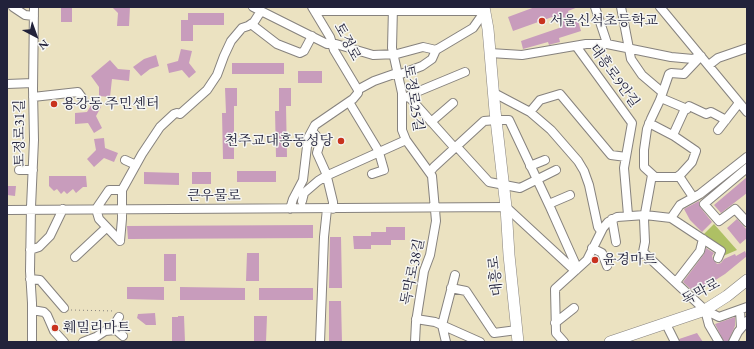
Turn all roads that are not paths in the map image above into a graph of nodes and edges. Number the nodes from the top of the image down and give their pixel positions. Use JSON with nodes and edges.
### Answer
{"nodes":[{"id":1,"x":13,"y":7,"type":"edge"},
{"id":2,"x":34,"y":7,"type":"edge"},
{"id":3,"x":253,"y":7,"type":"edge"},
{"id":4,"x":595,"y":7,"type":"edge"},
{"id":5,"x":621,"y":7,"type":"edge"},
{"id":6,"x":660,"y":7,"type":"edge"},
{"id":7,"x":393,"y":9,"type":"edge"},
{"id":8,"x":485,"y":9,"type":"edge"},
{"id":9,"x":314,"y":10,"type":"edge"},
{"id":10,"x":261,"y":11,"type":"junction"},
{"id":11,"x":34,"y":16,"type":"junction"},
{"id":12,"x":251,"y":24,"type":"junction"},
{"id":13,"x":312,"y":36,"type":"junction"},
{"id":14,"x":332,"y":43,"type":"junction"},
{"id":15,"x":606,"y":44,"type":"junction"},
{"id":16,"x":576,"y":46,"type":"junction"},
{"id":17,"x":629,"y":48,"type":"junction"},
{"id":18,"x":747,"y":48,"type":"edge"},
{"id":19,"x":436,"y":50,"type":"junction"},
{"id":20,"x":490,"y":53,"type":"junction"},
{"id":21,"x":393,"y":54,"type":"junction"},
{"id":22,"x":701,"y":56,"type":"junction"},
{"id":23,"x":709,"y":65,"type":"junction"},
{"id":24,"x":465,"y":72,"type":"dead end"},
{"id":25,"x":397,"y":74,"type":"junction"},
{"id":26,"x":33,"y":83,"type":"junction"},
{"id":27,"x":7,"y":84,"type":"edge"},
{"id":28,"x":358,"y":90,"type":"junction"},
{"id":29,"x":494,"y":93,"type":"junction"},
{"id":30,"x":661,"y":95,"type":"junction"},
{"id":31,"x":33,"y":96,"type":"junction"},
{"id":32,"x":405,"y":97,"type":"junction"},
{"id":33,"x":83,"y":99,"type":"dead end"},
{"id":34,"x":349,"y":102,"type":"junction"},
{"id":35,"x":453,"y":103,"type":"dead end"},
{"id":36,"x":739,"y":103,"type":"junction"},
{"id":37,"x":687,"y":109,"type":"junction"},
{"id":38,"x":530,"y":112,"type":"junction"},
{"id":39,"x":747,"y":112,"type":"edge"},
{"id":40,"x":496,"y":120,"type":"junction"},
{"id":41,"x":726,"y":120,"type":"junction"},
{"id":42,"x":431,"y":122,"type":"junction"},
{"id":43,"x":649,"y":123,"type":"junction"},
{"id":44,"x":718,"y":130,"type":"dead end"},
{"id":45,"x":312,"y":131,"type":"junction"},
{"id":46,"x":672,"y":135,"type":"junction"},
{"id":47,"x":406,"y":140,"type":"junction"},
{"id":48,"x":455,"y":147,"type":"junction"},
{"id":49,"x":379,"y":152,"type":"junction"},
{"id":50,"x":626,"y":157,"type":"junction"},
{"id":51,"x":747,"y":157,"type":"edge"},
{"id":52,"x":125,"y":160,"type":"dead end"},
{"id":53,"x":545,"y":160,"type":"dead end"},
{"id":54,"x":136,"y":165,"type":"junction"},
{"id":55,"x":530,"y":166,"type":"junction"},
{"id":56,"x":747,"y":168,"type":"edge"},
{"id":57,"x":19,"y":170,"type":"dead end"},
{"id":58,"x":33,"y":170,"type":"junction"},
{"id":59,"x":556,"y":170,"type":"dead end"},
{"id":60,"x":430,"y":172,"type":"junction"},
{"id":61,"x":372,"y":174,"type":"dead end"},
{"id":62,"x":652,"y":175,"type":"junction"},
{"id":63,"x":326,"y":176,"type":"junction"},
{"id":64,"x":679,"y":176,"type":"junction"},
{"id":65,"x":537,"y":179,"type":"junction"},
{"id":66,"x":504,"y":184,"type":"junction"},
{"id":67,"x":122,"y":190,"type":"junction"},
{"id":68,"x":570,"y":194,"type":"dead end"},
{"id":69,"x":693,"y":197,"type":"junction"},
{"id":70,"x":302,"y":200,"type":"dead end"},
{"id":71,"x":549,"y":204,"type":"junction"},
{"id":72,"x":506,"y":207,"type":"junction"},
{"id":73,"x":434,"y":208,"type":"junction"},
{"id":74,"x":31,"y":209,"type":"junction"},
{"id":75,"x":63,"y":209,"type":"junction"},
{"id":76,"x":96,"y":209,"type":"junction"},
{"id":77,"x":122,"y":209,"type":"junction"},
{"id":78,"x":290,"y":209,"type":"junction"},
{"id":79,"x":330,"y":209,"type":"junction"},
{"id":80,"x":7,"y":210,"type":"edge"},
{"id":81,"x":645,"y":214,"type":"junction"},
{"id":82,"x":628,"y":216,"type":"junction"},
{"id":83,"x":671,"y":218,"type":"junction"},
{"id":84,"x":612,"y":219,"type":"junction"},
{"id":85,"x":747,"y":222,"type":"edge"},
{"id":86,"x":106,"y":228,"type":"junction"},
{"id":87,"x":601,"y":231,"type":"junction"},
{"id":88,"x":703,"y":239,"type":"junction"},
{"id":89,"x":616,"y":242,"type":"dead end"},
{"id":90,"x":592,"y":248,"type":"junction"},
{"id":91,"x":30,"y":250,"type":"junction"},
{"id":92,"x":75,"y":258,"type":"dead end"},
{"id":93,"x":718,"y":258,"type":"dead end"},
{"id":94,"x":607,"y":266,"type":"dead end"},
{"id":95,"x":576,"y":270,"type":"junction"},
{"id":96,"x":455,"y":275,"type":"dead end"},
{"id":97,"x":30,"y":279,"type":"junction"},
{"id":98,"x":747,"y":280,"type":"edge"},
{"id":99,"x":676,"y":282,"type":"junction"},
{"id":100,"x":451,"y":288,"type":"junction"},
{"id":101,"x":64,"y":308,"type":"road end"},
{"id":102,"x":574,"y":308,"type":"dead end"},
{"id":103,"x":743,"y":308,"type":"edge"},
{"id":104,"x":32,"y":310,"type":"junction"},
{"id":105,"x":705,"y":310,"type":"junction"},
{"id":106,"x":119,"y":317,"type":"dead end"},
{"id":107,"x":416,"y":319,"type":"junction"},
{"id":108,"x":747,"y":321,"type":"edge"},
{"id":109,"x":555,"y":323,"type":"junction"},
{"id":110,"x":666,"y":324,"type":"junction"},
{"id":111,"x":442,"y":325,"type":"junction"},
{"id":112,"x":113,"y":330,"type":"junction"},
{"id":113,"x":517,"y":330,"type":"junction"},
{"id":114,"x":739,"y":330,"type":"junction"},
{"id":115,"x":123,"y":336,"type":"dead end"},
{"id":116,"x":747,"y":336,"type":"edge"},
{"id":117,"x":469,"y":340,"type":"edge"},
{"id":118,"x":32,"y":342,"type":"edge"},
{"id":119,"x":64,"y":342,"type":"edge"},
{"id":120,"x":84,"y":342,"type":"edge"},
{"id":121,"x":320,"y":342,"type":"edge"},
{"id":122,"x":415,"y":342,"type":"edge"},
{"id":123,"x":446,"y":342,"type":"edge"},
{"id":124,"x":480,"y":342,"type":"edge"},
{"id":125,"x":518,"y":342,"type":"edge"},
{"id":126,"x":564,"y":342,"type":"edge"},
{"id":127,"x":612,"y":342,"type":"edge"},
{"id":128,"x":676,"y":342,"type":"edge"},
{"id":129,"x":719,"y":342,"type":"edge"},
{"id":130,"x":733,"y":342,"type":"edge"}],
"edges":[{"from":1,"to":11,"type":"street"},
{"from":2,"to":11,"type":"street","name":"토정로31길"},
{"from":3,"to":10,"type":"street"},
{"from":4,"to":15,"type":"street"},
{"from":5,"to":17,"type":"street"},
{"from":6,"to":22,"type":"street"},
{"from":7,"to":8,"type":"street"},
{"from":7,"to":9,"type":"street"},
{"from":7,"to":21,"type":"street","name":"토정로25길"},
{"from":8,"to":19,"type":"street"},
{"from":8,"to":20,"type":"main road","name":"대흥로"},
{"from":9,"to":14,"type":"street","name":"토정로"},
{"from":10,"to":12,"type":"street"},
{"from":10,"to":13,"type":"street"},
{"from":11,"to":26,"type":"street","name":"토정로31길"},
{"from":12,"to":13,"type":"street"},
{"from":12,"to":54,"type":"street"},
{"from":13,"to":14,"type":"street"},
{"from":14,"to":21,"type":"street"},
{"from":14,"to":28,"type":"street","name":"토정로"},
{"from":15,"to":16,"type":"street"},
{"from":15,"to":17,"type":"street"},
{"from":16,"to":20,"type":"street"},
{"from":16,"to":50,"type":"street","name":"대흥로9안길"},
{"from":17,"to":22,"type":"street"},
{"from":17,"to":30,"type":"street"},
{"from":18,"to":23,"type":"street"},
{"from":19,"to":21,"type":"street"},
{"from":19,"to":25,"type":"street"},
{"from":20,"to":29,"type":"main road","name":"대흥로"},
{"from":21,"to":25,"type":"street","name":"토정로25길"},
{"from":22,"to":23,"type":"street"},
{"from":22,"to":30,"type":"street"},
{"from":23,"to":36,"type":"street"},
{"from":24,"to":32,"type":"street"},
{"from":25,"to":28,"type":"street"},
{"from":25,"to":32,"type":"street","name":"토정로25길"},
{"from":26,"to":27,"type":"street"},
{"from":26,"to":31,"type":"street","name":"토정로31길"},
{"from":28,"to":34,"type":"street"},
{"from":29,"to":38,"type":"street"},
{"from":29,"to":40,"type":"main road","name":"대흥로"},
{"from":30,"to":37,"type":"street"},
{"from":30,"to":43,"type":"street"},
{"from":31,"to":33,"type":"street"},
{"from":31,"to":58,"type":"street","name":"토정로31길"},
{"from":32,"to":42,"type":"street"},
{"from":32,"to":47,"type":"street","name":"토정로25길"},
{"from":34,"to":45,"type":"street"},
{"from":34,"to":49,"type":"street"},
{"from":35,"to":42,"type":"street"},
{"from":36,"to":39,"type":"street"},
{"from":36,"to":41,"type":"street"},
{"from":37,"to":41,"type":"street"},
{"from":37,"to":46,"type":"street"},
{"from":38,"to":50,"type":"street"},
{"from":38,"to":87,"type":"street"},
{"from":40,"to":48,"type":"street"},
{"from":40,"to":55,"type":"street"},
{"from":40,"to":66,"type":"main road","name":"대흥로"},
{"from":41,"to":44,"type":"street"},
{"from":42,"to":48,"type":"street"},
{"from":43,"to":46,"type":"street"},
{"from":43,"to":62,"type":"street"},
{"from":45,"to":63,"type":"street"},
{"from":45,"to":78,"type":"street"},
{"from":46,"to":64,"type":"street"},
{"from":47,"to":49,"type":"street"},
{"from":47,"to":60,"type":"street","name":"토정로25길"},
{"from":48,"to":60,"type":"street"},
{"from":48,"to":66,"type":"street"},
{"from":49,"to":61,"type":"street"},
{"from":49,"to":63,"type":"street"},
{"from":50,"to":82,"type":"street","name":"대흥로9안길"},
{"from":51,"to":69,"type":"street"},
{"from":52,"to":54,"type":"street"},
{"from":53,"to":55,"type":"street"},
{"from":54,"to":67,"type":"street"},
{"from":55,"to":65,"type":"street"},
{"from":56,"to":85,"type":"street"},
{"from":57,"to":58,"type":"street"},
{"from":58,"to":74,"type":"street","name":"토정로31길"},
{"from":59,"to":65,"type":"street"},
{"from":60,"to":73,"type":"street","name":"토정로25길"},
{"from":62,"to":64,"type":"street"},
{"from":62,"to":81,"type":"street"},
{"from":63,"to":70,"type":"street"},
{"from":63,"to":79,"type":"street"},
{"from":64,"to":69,"type":"street"},
{"from":65,"to":66,"type":"street"},
{"from":65,"to":71,"type":"street"},
{"from":66,"to":72,"type":"main road","name":"대흥로"},
{"from":67,"to":76,"type":"street"},
{"from":67,"to":77,"type":"street"},
{"from":68,"to":71,"type":"street"},
{"from":69,"to":83,"type":"street"},
{"from":71,"to":95,"type":"street"},
{"from":72,"to":73,"type":"street","name":"큰우물로"},
{"from":72,"to":95,"type":"street"},
{"from":72,"to":113,"type":"main road","name":"대흥로"},
{"from":73,"to":79,"type":"street","name":"큰우물로"},
{"from":73,"to":107,"type":"street","name":"독막로38길"},
{"from":74,"to":75,"type":"street","name":"큰우물로"},
{"from":74,"to":80,"type":"street","name":"큰우물로"},
{"from":74,"to":91,"type":"street","name":"토정로31길"},
{"from":75,"to":76,"type":"street","name":"큰우물로"},
{"from":75,"to":91,"type":"street"},
{"from":76,"to":77,"type":"street","name":"큰우물로"},
{"from":76,"to":86,"type":"street"},
{"from":77,"to":78,"type":"street","name":"큰우물로"},
{"from":77,"to":86,"type":"street"},
{"from":78,"to":79,"type":"street","name":"큰우물로"},
{"from":79,"to":121,"type":"street"},
{"from":81,"to":82,"type":"street"},
{"from":81,"to":83,"type":"street"},
{"from":81,"to":99,"type":"street"},
{"from":82,"to":84,"type":"street"},
{"from":83,"to":88,"type":"street"},
{"from":84,"to":87,"type":"street"},
{"from":84,"to":89,"type":"street"},
{"from":86,"to":92,"type":"street"},
{"from":87,"to":90,"type":"street"},
{"from":88,"to":93,"type":"street"},
{"from":88,"to":99,"type":"street"},
{"from":90,"to":94,"type":"street"},
{"from":90,"to":95,"type":"street"},
{"from":91,"to":97,"type":"street","name":"토정로31길"},
{"from":95,"to":109,"type":"street"},
{"from":96,"to":100,"type":"street"},
{"from":97,"to":101,"type":"street"},
{"from":97,"to":104,"type":"street","name":"토정로31길"},
{"from":98,"to":105,"type":"main road","name":"독막로"},
{"from":99,"to":105,"type":"street"},
{"from":100,"to":111,"type":"street"},
{"from":100,"to":113,"type":"street"},
{"from":102,"to":109,"type":"street"},
{"from":103,"to":105,"type":"street"},
{"from":103,"to":114,"type":"street"},
{"from":104,"to":118,"type":"street","name":"토정로31길"},
{"from":104,"to":119,"type":"street"},
{"from":105,"to":110,"type":"main road","name":"독막로"},
{"from":105,"to":129,"type":"street"},
{"from":106,"to":112,"type":"street"},
{"from":107,"to":111,"type":"street"},
{"from":107,"to":122,"type":"street","name":"독막로38길"},
{"from":108,"to":114,"type":"street"},
{"from":109,"to":126,"type":"street"},
{"from":110,"to":127,"type":"main road","name":"독막로"},
{"from":110,"to":128,"type":"street"},
{"from":111,"to":117,"type":"street"},
{"from":111,"to":123,"type":"street"},
{"from":112,"to":115,"type":"street"},
{"from":112,"to":120,"type":"street"},
{"from":113,"to":125,"type":"main road","name":"대흥로"},
{"from":114,"to":116,"type":"street"},
{"from":114,"to":130,"type":"street"},
{"from":117,"to":124,"type":"street"}]}
